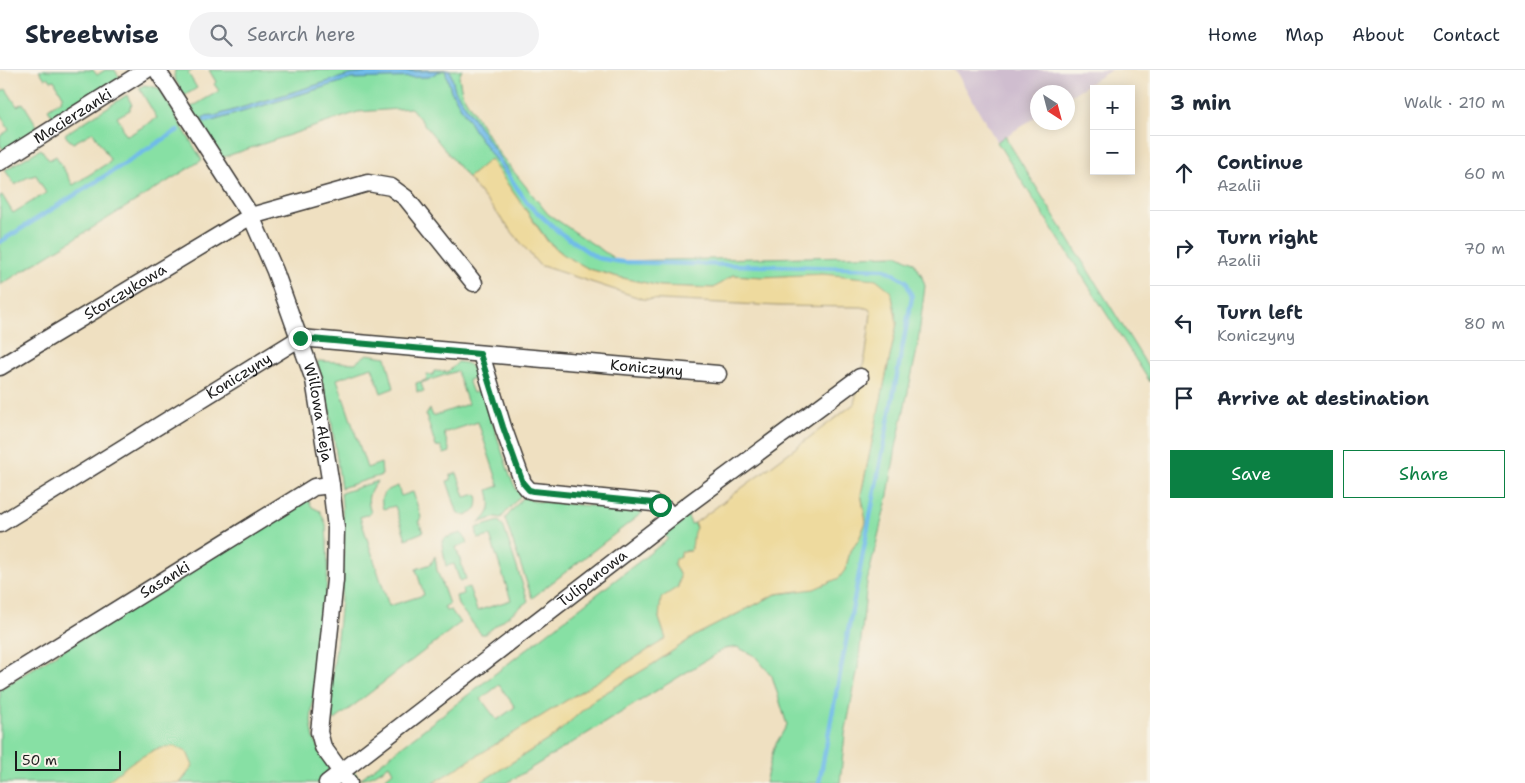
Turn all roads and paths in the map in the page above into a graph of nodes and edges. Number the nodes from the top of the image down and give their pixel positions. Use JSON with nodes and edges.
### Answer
{"nodes":[{"id":1,"x":146,"y":70,"type":"edge"},
{"id":2,"x":157,"y":70,"type":"edge"},
{"id":3,"x":0,"y":162,"type":"edge"},
{"id":4,"x":251,"y":216,"type":"junction"},
{"id":5,"x":474,"y":283,"type":"dead end"},
{"id":6,"x":300,"y":338,"type":"junction"},
{"id":7,"x":480,"y":354,"type":"junction"},
{"id":8,"x":0,"y":367,"type":"edge"},
{"id":9,"x":718,"y":374,"type":"dead end"},
{"id":10,"x":860,"y":377,"type":"dead end"},
{"id":11,"x":331,"y":485,"type":"junction"},
{"id":12,"x":671,"y":517,"type":"junction"},
{"id":13,"x":0,"y":524,"type":"edge"},
{"id":14,"x":0,"y":682,"type":"edge"},
{"id":15,"x":345,"y":777,"type":"edge"},
{"id":16,"x":328,"y":783,"type":"edge"}],
"edges":[{"from":1,"to":3,"type":"street","name":"Macierzanki"},
{"from":2,"to":4,"type":"street","name":"Willowa Aleja"},
{"from":4,"to":5,"type":"street","name":"Storczykowa"},
{"from":4,"to":6,"type":"street","name":"Willowa Aleja"},
{"from":4,"to":8,"type":"street","name":"Storczykowa"},
{"from":6,"to":7,"type":"street","name":"Koniczyny"},
{"from":6,"to":11,"type":"street","name":"Willowa Aleja"},
{"from":6,"to":13,"type":"street","name":"Koniczyny"},
{"from":7,"to":9,"type":"street","name":"Koniczyny"},
{"from":7,"to":12,"type":"street"},
{"from":10,"to":12,"type":"street","name":"Tulipanowa"},
{"from":11,"to":14,"type":"street","name":"Sasanki"},
{"from":11,"to":15,"type":"street","name":"Willowa Aleja"},
{"from":12,"to":15,"type":"street","name":"Tulipanowa"},
{"from":15,"to":16,"type":"street","name":"Tulipanowa"}]}
